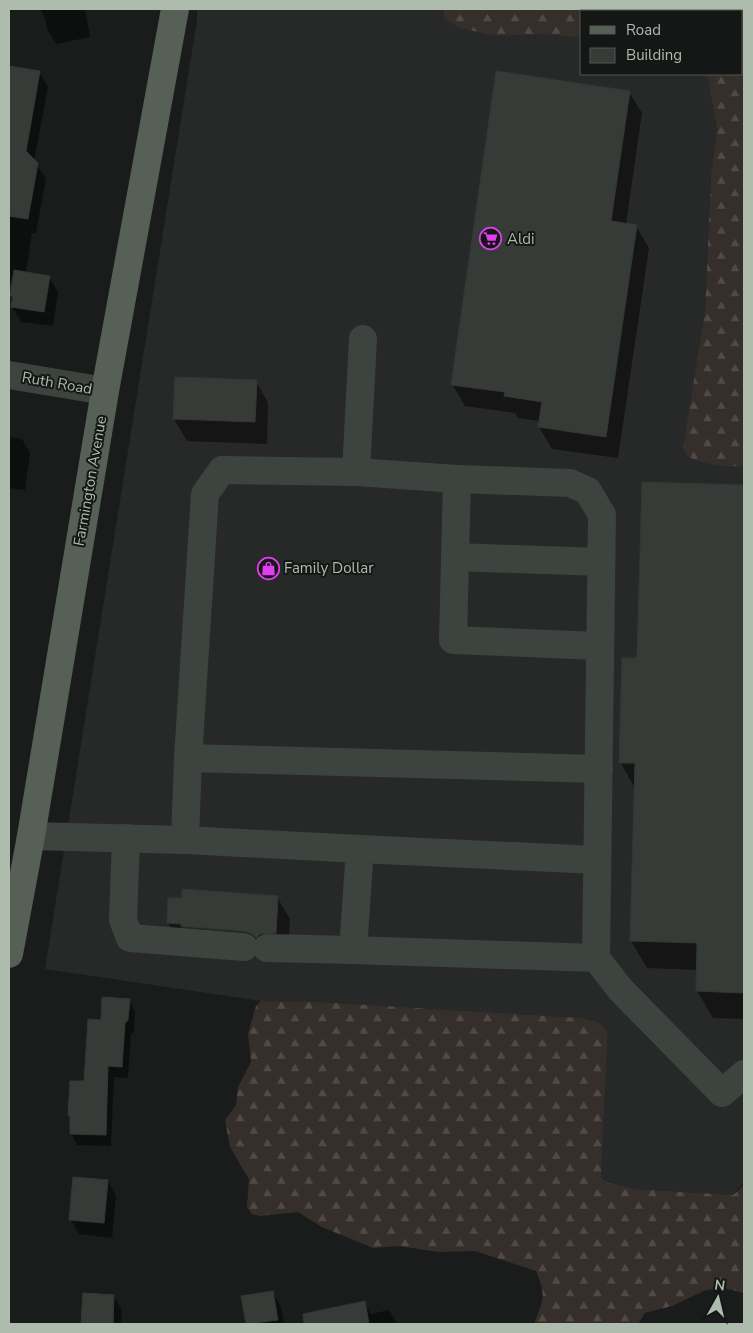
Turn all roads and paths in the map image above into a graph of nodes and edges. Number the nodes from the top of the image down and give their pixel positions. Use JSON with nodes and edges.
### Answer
{"nodes":[{"id":1,"x":175,"y":9,"type":"edge"},
{"id":2,"x":363,"y":339,"type":"dead end"},
{"id":3,"x":9,"y":375,"type":"edge"},
{"id":4,"x":105,"y":392,"type":"junction"},
{"id":5,"x":356,"y":472,"type":"junction"},
{"id":6,"x":457,"y":479,"type":"junction"},
{"id":7,"x":455,"y":557,"type":"junction"},
{"id":8,"x":601,"y":562,"type":"junction"},
{"id":9,"x":600,"y":646,"type":"junction"},
{"id":10,"x":188,"y":758,"type":"junction"},
{"id":11,"x":599,"y":769,"type":"junction"},
{"id":12,"x":20,"y":837,"type":"edge"},
{"id":13,"x":126,"y":838,"type":"junction"},
{"id":14,"x":185,"y":840,"type":"junction"},
{"id":15,"x":360,"y":849,"type":"junction"},
{"id":16,"x":597,"y":860,"type":"junction"},
{"id":17,"x":353,"y":950,"type":"junction"},
{"id":18,"x":9,"y":954,"type":"edge"},
{"id":19,"x":596,"y":958,"type":"junction"},
{"id":20,"x":744,"y":1074,"type":"edge"}],
"edges":[{"from":1,"to":4,"type":"main road","name":"Farmington Avenue"},
{"from":2,"to":5,"type":"street"},
{"from":3,"to":4,"type":"street","name":"Ruth Road"},
{"from":4,"to":12,"type":"main road","name":"Farmington Avenue"},
{"from":5,"to":6,"type":"street"},
{"from":5,"to":10,"type":"street"},
{"from":6,"to":7,"type":"street"},
{"from":6,"to":8,"type":"street"},
{"from":7,"to":8,"type":"street"},
{"from":7,"to":9,"type":"street"},
{"from":8,"to":9,"type":"street"},
{"from":9,"to":11,"type":"street"},
{"from":10,"to":11,"type":"street"},
{"from":10,"to":14,"type":"street"},
{"from":11,"to":16,"type":"street"},
{"from":12,"to":13,"type":"street"},
{"from":12,"to":18,"type":"main road","name":"Farmington Avenue"},
{"from":13,"to":14,"type":"street"},
{"from":13,"to":17,"type":"street"},
{"from":14,"to":15,"type":"street"},
{"from":15,"to":16,"type":"street"},
{"from":15,"to":17,"type":"street"},
{"from":16,"to":19,"type":"street"},
{"from":17,"to":19,"type":"street"},
{"from":19,"to":20,"type":"street"}]}
